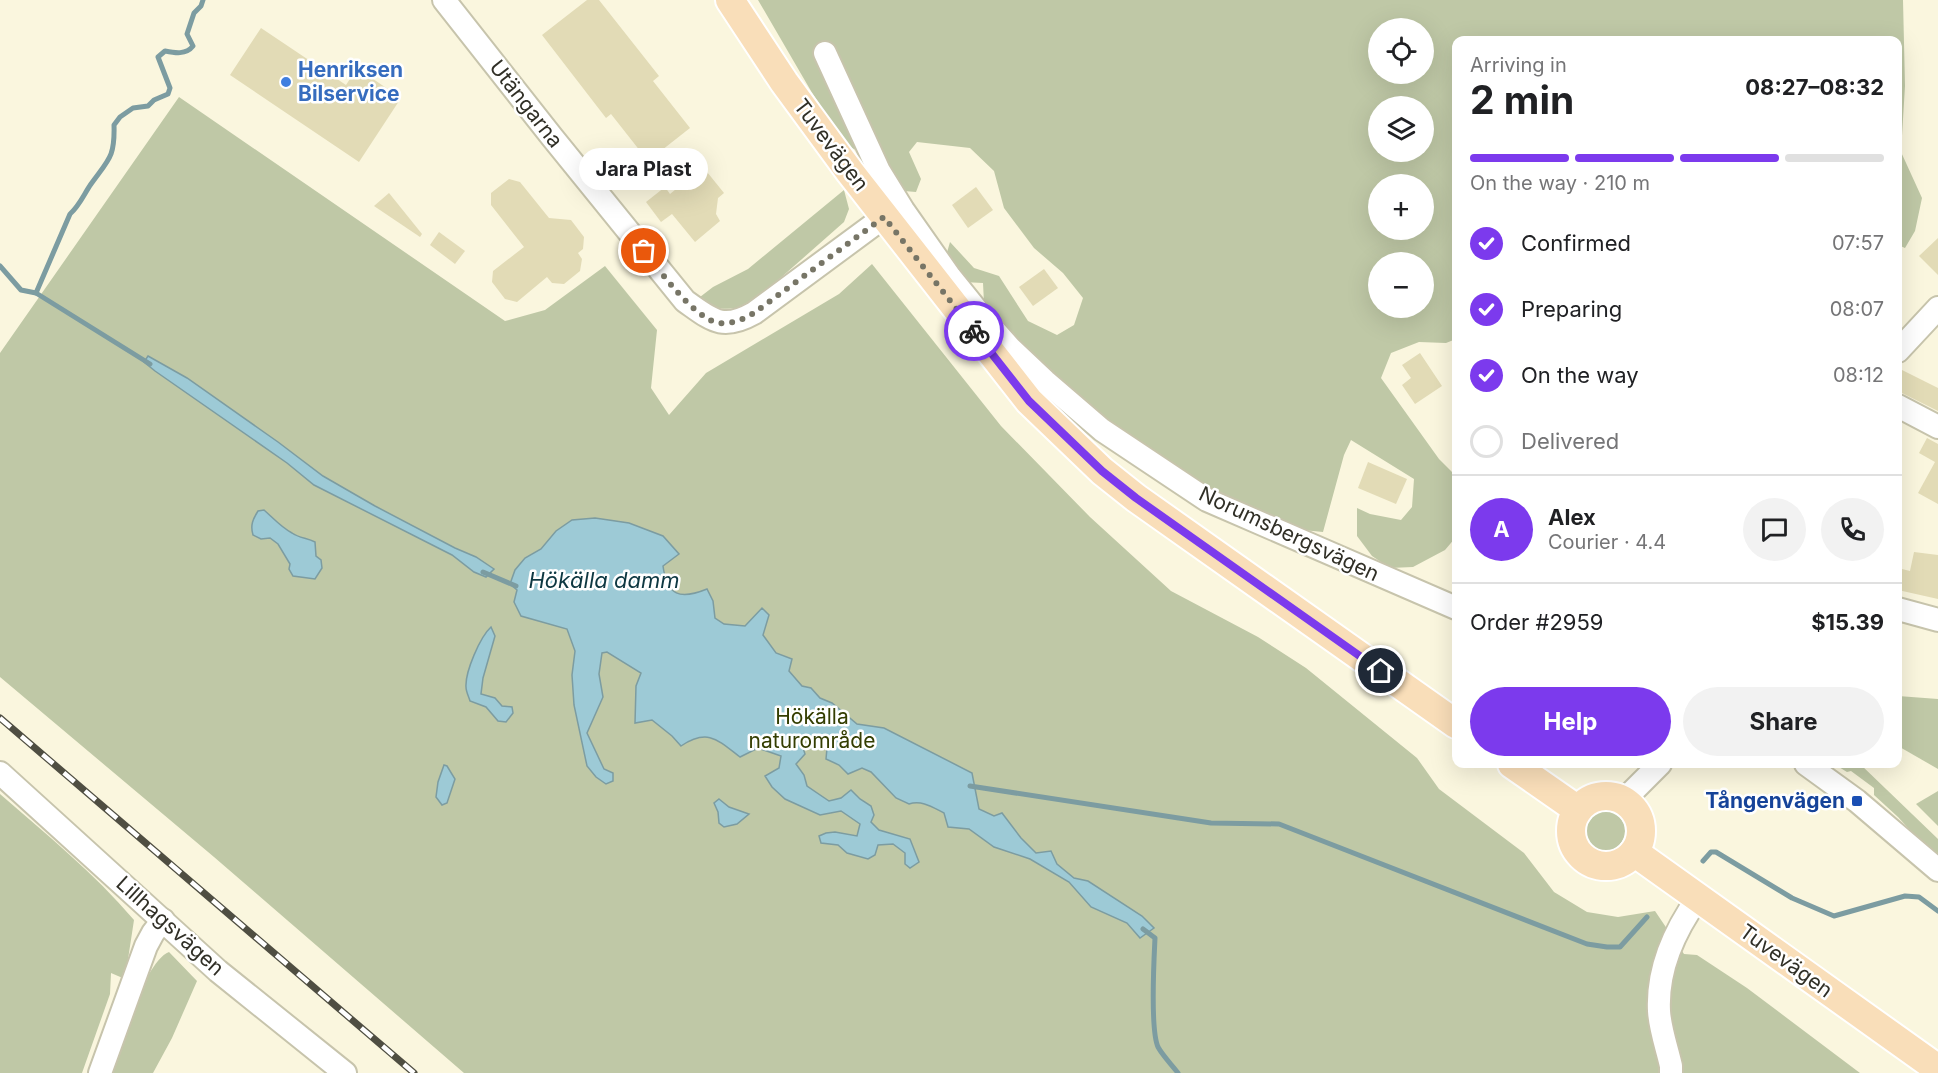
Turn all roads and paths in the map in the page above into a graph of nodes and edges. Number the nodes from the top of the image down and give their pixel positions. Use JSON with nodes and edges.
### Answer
{"nodes":[{"id":1,"x":444,"y":0,"type":"edge"},
{"id":2,"x":730,"y":0,"type":"edge"},
{"id":3,"x":825,"y":53,"type":"dead end"},
{"id":4,"x":884,"y":217,"type":"junction"},
{"id":5,"x":1938,"y":308,"type":"edge"},
{"id":6,"x":1902,"y":347,"type":"edge"},
{"id":7,"x":1902,"y":408,"type":"edge"},
{"id":8,"x":1938,"y":427,"type":"edge"},
{"id":9,"x":1452,"y":606,"type":"edge"},
{"id":10,"x":1902,"y":610,"type":"edge"},
{"id":11,"x":1938,"y":620,"type":"edge"},
{"id":12,"x":1452,"y":721,"type":"edge"},
{"id":13,"x":1518,"y":768,"type":"edge"},
{"id":14,"x":1656,"y":768,"type":"edge"},
{"id":15,"x":1812,"y":768,"type":"edge"},
{"id":16,"x":0,"y":773,"type":"edge"},
{"id":17,"x":1624,"y":800,"type":"junction"},
{"id":18,"x":1578,"y":810,"type":"junction"},
{"id":19,"x":1634,"y":852,"type":"junction"},
{"id":20,"x":1938,"y":870,"type":"edge"},
{"id":21,"x":1698,"y":898,"type":"junction"},
{"id":22,"x":163,"y":920,"type":"junction"},
{"id":23,"x":109,"y":1069,"type":"edge"},
{"id":24,"x":1938,"y":1069,"type":"edge"},
{"id":25,"x":345,"y":1073,"type":"edge"},
{"id":26,"x":1671,"y":1073,"type":"edge"}],
"edges":[{"from":1,"to":4,"type":"street","name":"Utängarna"},
{"from":2,"to":4,"type":"main road","name":"Tuvevägen"},
{"from":3,"to":9,"type":"street","name":"Norumsbergsvägen"},
{"from":4,"to":12,"type":"main road","name":"Tuvevägen"},
{"from":5,"to":6,"type":"street"},
{"from":7,"to":8,"type":"street"},
{"from":10,"to":11,"type":"street"},
{"from":13,"to":18,"type":"main road"},
{"from":14,"to":17,"type":"street"},
{"from":15,"to":20,"type":"street"},
{"from":16,"to":22,"type":"street","name":"Lillhagsvägen"},
{"from":17,"to":18,"type":"main road"},
{"from":17,"to":19,"type":"main road"},
{"from":18,"to":19,"type":"main road"},
{"from":19,"to":21,"type":"main road","name":"Tuvevägen"},
{"from":21,"to":24,"type":"main road","name":"Tuvevägen"},
{"from":21,"to":26,"type":"street"},
{"from":22,"to":23,"type":"street"},
{"from":22,"to":25,"type":"street","name":"Lillhagsvägen"}]}
